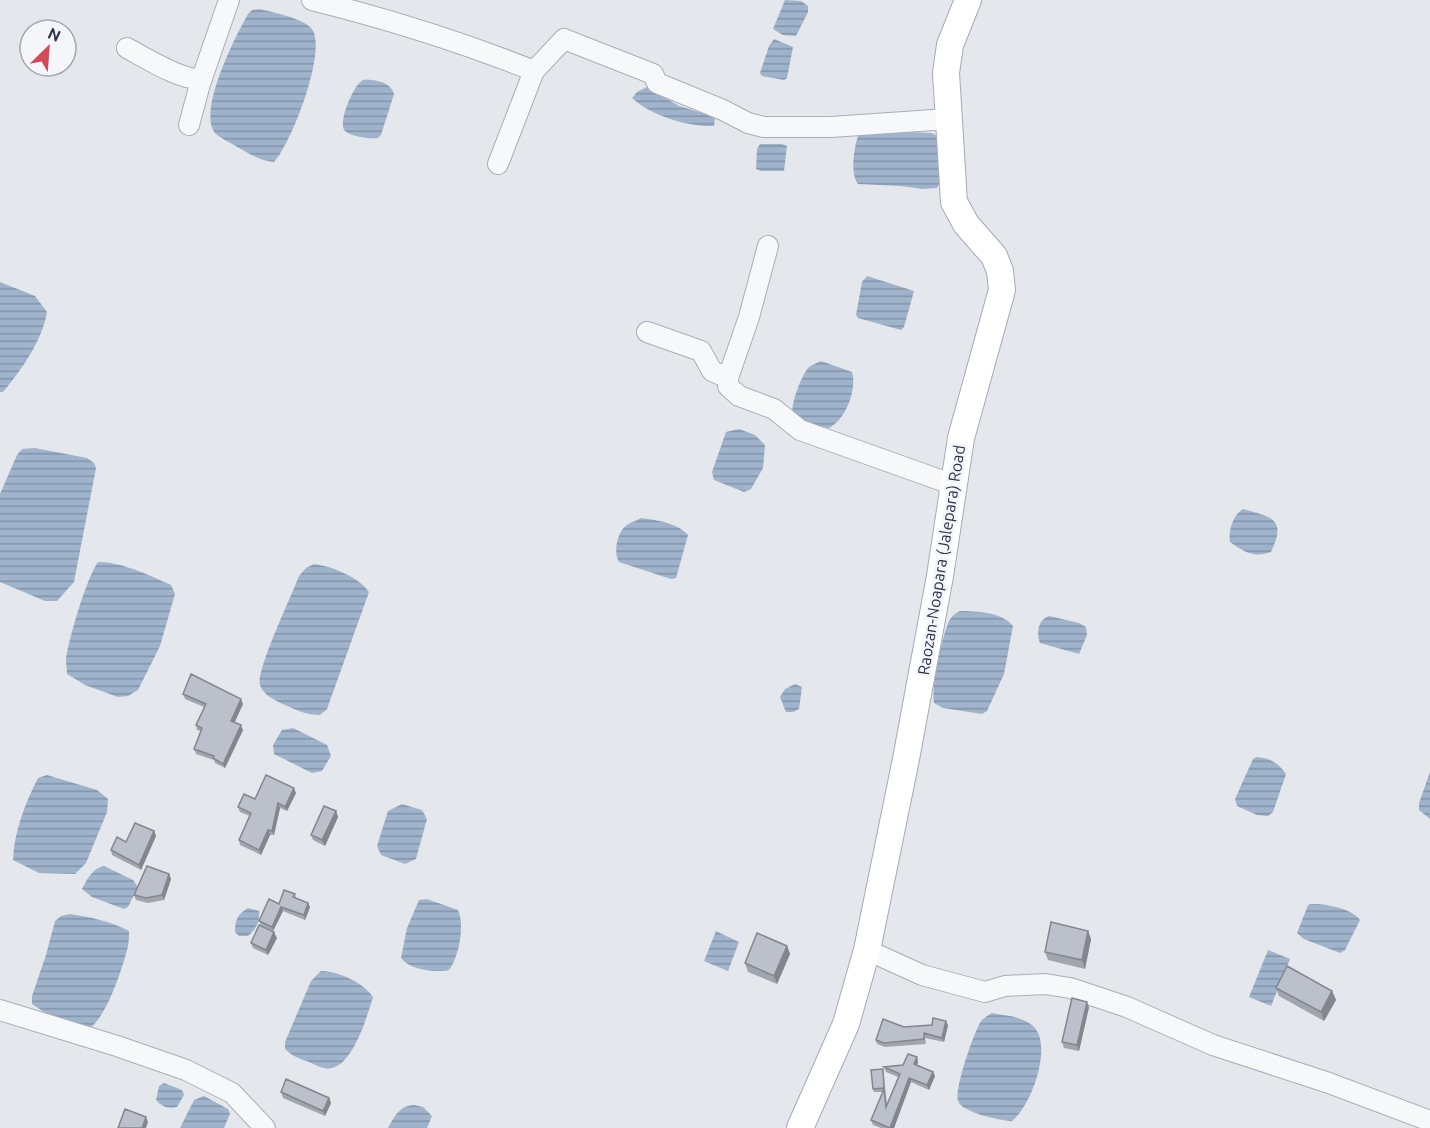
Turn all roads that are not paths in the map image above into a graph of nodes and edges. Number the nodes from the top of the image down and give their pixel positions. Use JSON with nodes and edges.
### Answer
{"nodes":[{"id":1,"x":229,"y":0,"type":"edge"},
{"id":2,"x":312,"y":0,"type":"edge"},
{"id":3,"x":968,"y":0,"type":"edge"},
{"id":4,"x":127,"y":48,"type":"dead end"},
{"id":5,"x":534,"y":71,"type":"junction"},
{"id":6,"x":202,"y":78,"type":"junction"},
{"id":7,"x":948,"y":119,"type":"junction"},
{"id":8,"x":189,"y":125,"type":"dead end"},
{"id":9,"x":498,"y":164,"type":"dead end"},
{"id":10,"x":768,"y":246,"type":"dead end"},
{"id":11,"x":647,"y":332,"type":"dead end"},
{"id":12,"x":728,"y":378,"type":"junction"},
{"id":13,"x":954,"y":485,"type":"junction"},
{"id":14,"x":867,"y":950,"type":"junction"},
{"id":15,"x":0,"y":1010,"type":"edge"},
{"id":16,"x":1430,"y":1120,"type":"edge"},
{"id":17,"x":265,"y":1128,"type":"edge"},
{"id":18,"x":800,"y":1128,"type":"edge"}],
"edges":[{"from":1,"to":6,"type":"street"},
{"from":2,"to":5,"type":"street"},
{"from":3,"to":7,"type":"main road","name":"Raozan-Noapara (Jalepara) Road"},
{"from":4,"to":6,"type":"street"},
{"from":5,"to":7,"type":"street"},
{"from":5,"to":9,"type":"street"},
{"from":6,"to":8,"type":"street"},
{"from":7,"to":13,"type":"main road","name":"Raozan-Noapara (Jalepara) Road"},
{"from":10,"to":12,"type":"street"},
{"from":11,"to":12,"type":"street"},
{"from":12,"to":13,"type":"street"},
{"from":13,"to":14,"type":"main road","name":"Raozan-Noapara (Jalepara) Road"},
{"from":14,"to":16,"type":"street"},
{"from":14,"to":18,"type":"main road","name":"Raozan-Noapara (Jalepara) Road"},
{"from":15,"to":17,"type":"street"}]}
